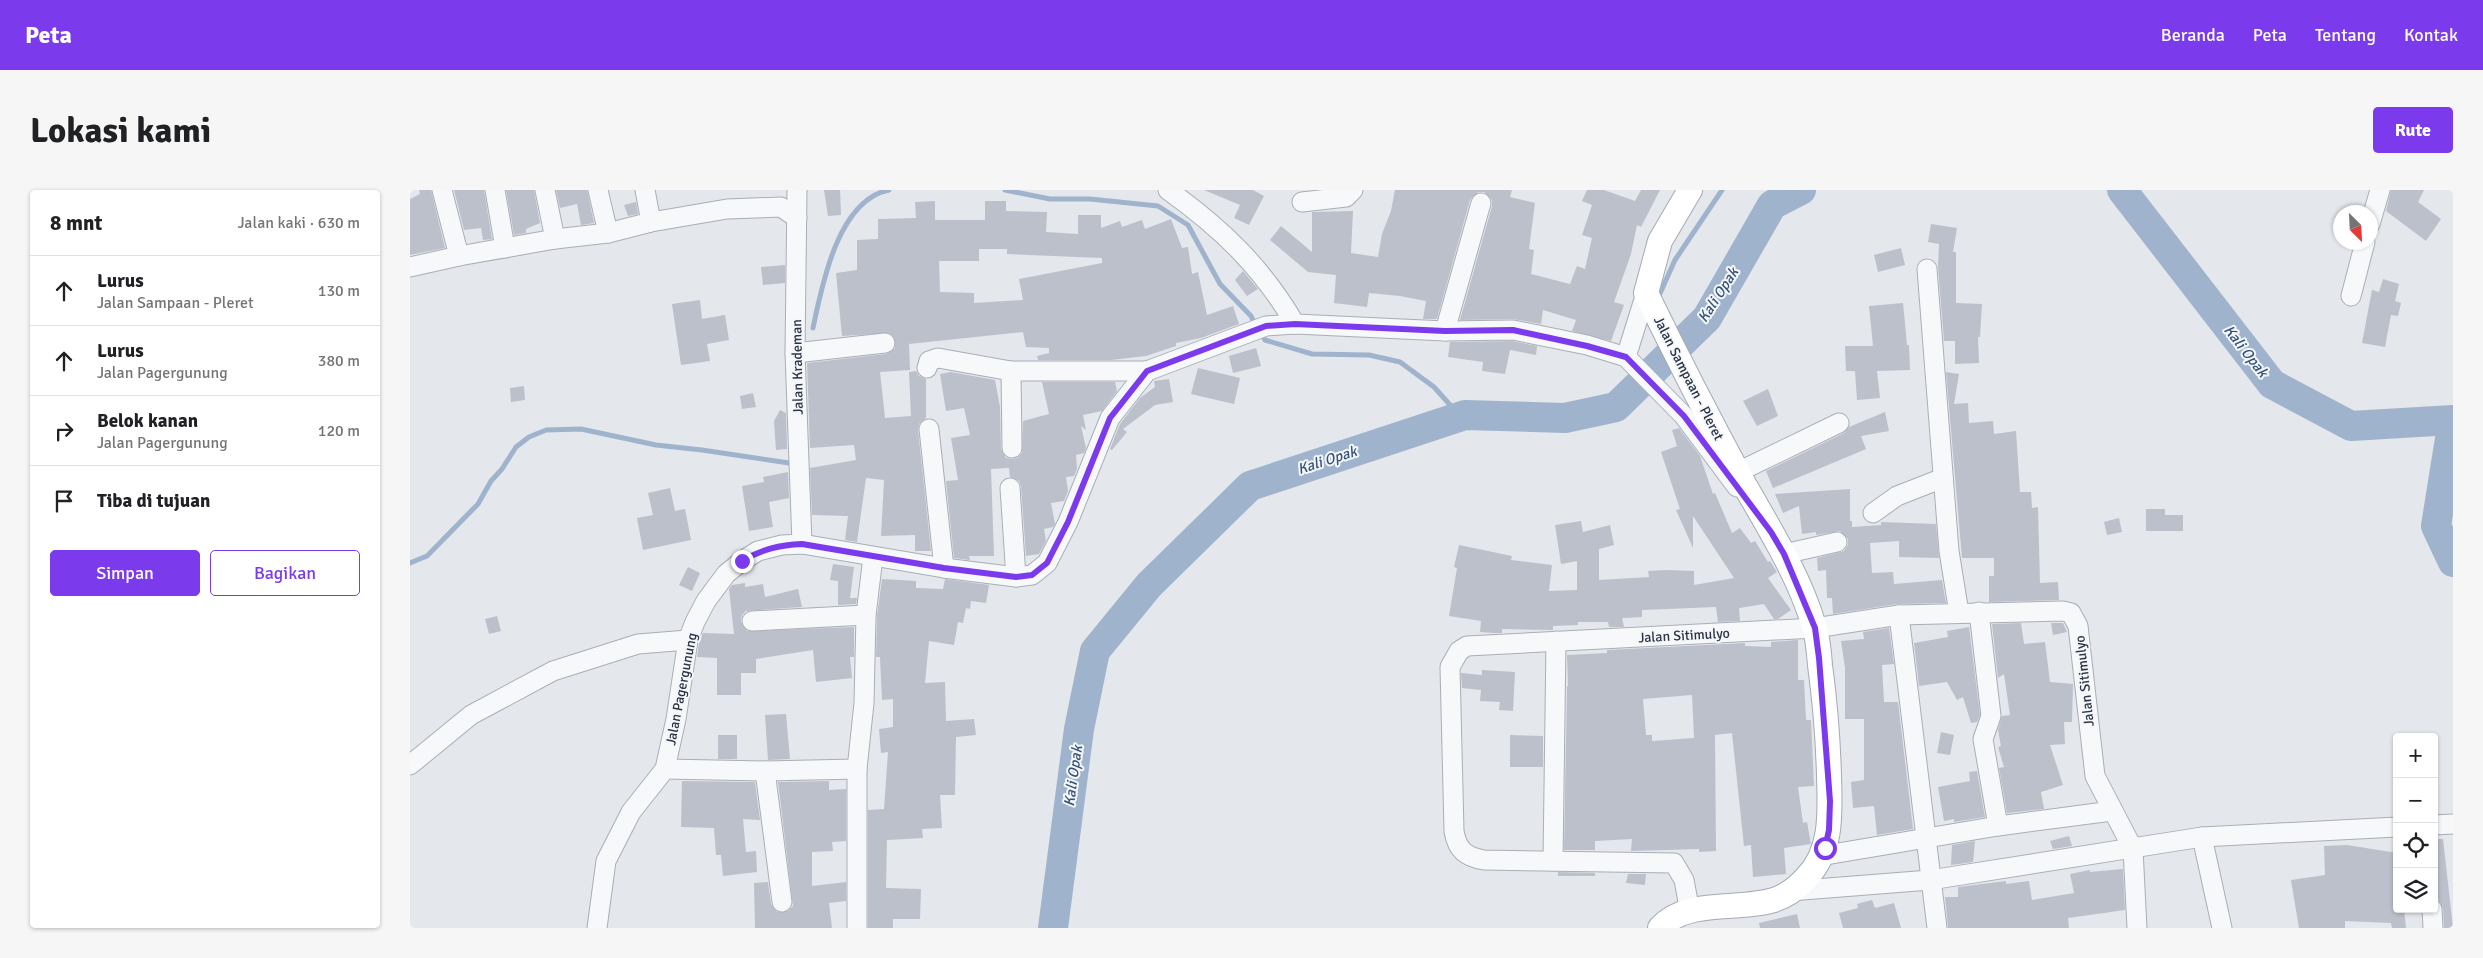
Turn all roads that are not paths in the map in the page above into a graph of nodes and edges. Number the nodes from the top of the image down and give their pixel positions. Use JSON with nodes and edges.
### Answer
{"nodes":[{"id":1,"x":442,"y":190,"type":"edge"},
{"id":2,"x":495,"y":190,"type":"edge"},
{"id":3,"x":545,"y":190,"type":"edge"},
{"id":4,"x":598,"y":190,"type":"edge"},
{"id":5,"x":645,"y":190,"type":"edge"},
{"id":6,"x":797,"y":190,"type":"edge"},
{"id":7,"x":1168,"y":190,"type":"edge"},
{"id":8,"x":1354,"y":190,"type":"edge"},
{"id":9,"x":1690,"y":190,"type":"edge"},
{"id":10,"x":2380,"y":190,"type":"edge"},
{"id":11,"x":1302,"y":202,"type":"dead end"},
{"id":12,"x":1481,"y":203,"type":"dead end"},
{"id":13,"x":2376,"y":205,"type":"edge"},
{"id":14,"x":797,"y":218,"type":"junction"},
{"id":15,"x":651,"y":222,"type":"junction"},
{"id":16,"x":608,"y":233,"type":"junction"},
{"id":17,"x":555,"y":239,"type":"junction"},
{"id":18,"x":504,"y":248,"type":"junction"},
{"id":19,"x":2364,"y":250,"type":"edge"},
{"id":20,"x":459,"y":256,"type":"junction"},
{"id":21,"x":410,"y":267,"type":"edge"},
{"id":22,"x":1927,"y":269,"type":"dead end"},
{"id":23,"x":1646,"y":293,"type":"junction"},
{"id":24,"x":2351,"y":296,"type":"dead end"},
{"id":25,"x":1295,"y":324,"type":"junction"},
{"id":26,"x":1445,"y":331,"type":"junction"},
{"id":27,"x":885,"y":343,"type":"dead end"},
{"id":28,"x":795,"y":353,"type":"junction"},
{"id":29,"x":1631,"y":363,"type":"junction"},
{"id":30,"x":927,"y":368,"type":"dead end"},
{"id":31,"x":1011,"y":371,"type":"junction"},
{"id":32,"x":1147,"y":371,"type":"junction"},
{"id":33,"x":1692,"y":409,"type":"junction"},
{"id":34,"x":1839,"y":423,"type":"dead end"},
{"id":35,"x":930,"y":429,"type":"dead end"},
{"id":36,"x":1012,"y":448,"type":"dead end"},
{"id":37,"x":1738,"y":472,"type":"junction"},
{"id":38,"x":1944,"y":478,"type":"junction"},
{"id":39,"x":1010,"y":488,"type":"dead end"},
{"id":40,"x":1873,"y":513,"type":"dead end"},
{"id":41,"x":1771,"y":532,"type":"junction"},
{"id":42,"x":1837,"y":542,"type":"dead end"},
{"id":43,"x":802,"y":544,"type":"junction"},
{"id":44,"x":1784,"y":554,"type":"junction"},
{"id":45,"x":873,"y":557,"type":"junction"},
{"id":46,"x":944,"y":568,"type":"junction"},
{"id":47,"x":1016,"y":577,"type":"junction"},
{"id":48,"x":1959,"y":612,"type":"junction"},
{"id":49,"x":1979,"y":612,"type":"junction"},
{"id":50,"x":866,"y":615,"type":"junction"},
{"id":51,"x":1899,"y":615,"type":"junction"},
{"id":52,"x":752,"y":621,"type":"dead end"},
{"id":53,"x":1815,"y":628,"type":"junction"},
{"id":54,"x":688,"y":640,"type":"junction"},
{"id":55,"x":1556,"y":641,"type":"junction"},
{"id":56,"x":410,"y":766,"type":"edge"},
{"id":57,"x":664,"y":768,"type":"junction"},
{"id":58,"x":857,"y":768,"type":"junction"},
{"id":59,"x":764,"y":771,"type":"junction"},
{"id":60,"x":2453,"y":824,"type":"edge"},
{"id":61,"x":2438,"y":825,"type":"edge"},
{"id":62,"x":1998,"y":826,"type":"junction"},
{"id":63,"x":2393,"y":827,"type":"edge"},
{"id":64,"x":2123,"y":831,"type":"junction"},
{"id":65,"x":2202,"y":837,"type":"junction"},
{"id":66,"x":1925,"y":839,"type":"junction"},
{"id":67,"x":1820,"y":856,"type":"junction"},
{"id":68,"x":1553,"y":861,"type":"junction"},
{"id":69,"x":1930,"y":880,"type":"junction"},
{"id":70,"x":1790,"y":891,"type":"junction"},
{"id":71,"x":782,"y":902,"type":"dead end"},
{"id":72,"x":1690,"y":912,"type":"junction"},
{"id":73,"x":2432,"y":913,"type":"edge"},
{"id":74,"x":597,"y":928,"type":"edge"},
{"id":75,"x":857,"y":928,"type":"edge"},
{"id":76,"x":1660,"y":928,"type":"edge"},
{"id":77,"x":1937,"y":928,"type":"edge"},
{"id":78,"x":2137,"y":928,"type":"edge"},
{"id":79,"x":2222,"y":928,"type":"edge"},
{"id":80,"x":2433,"y":928,"type":"edge"}],
"edges":[{"from":1,"to":20,"type":"street"},
{"from":2,"to":18,"type":"street"},
{"from":3,"to":17,"type":"street"},
{"from":4,"to":16,"type":"street"},
{"from":5,"to":15,"type":"street"},
{"from":6,"to":14,"type":"street","name":"Jalan Krademan"},
{"from":7,"to":25,"type":"street"},
{"from":8,"to":11,"type":"street"},
{"from":9,"to":23,"type":"main road"},
{"from":10,"to":13,"type":"street"},
{"from":12,"to":26,"type":"street"},
{"from":14,"to":15,"type":"street"},
{"from":14,"to":28,"type":"street","name":"Jalan Krademan"},
{"from":15,"to":16,"type":"street"},
{"from":16,"to":17,"type":"street"},
{"from":17,"to":18,"type":"street"},
{"from":18,"to":20,"type":"street"},
{"from":19,"to":24,"type":"street"},
{"from":20,"to":21,"type":"street"},
{"from":22,"to":38,"type":"street"},
{"from":23,"to":29,"type":"street"},
{"from":23,"to":33,"type":"main road","name":"Jalan Sampaan - Pleret"},
{"from":25,"to":26,"type":"street","name":"Jalan Pagergunung"},
{"from":25,"to":32,"type":"street","name":"Jalan Pagergunung"},
{"from":26,"to":29,"type":"street","name":"Jalan Pagergunung"},
{"from":27,"to":28,"type":"street"},
{"from":28,"to":43,"type":"street","name":"Jalan Krademan"},
{"from":29,"to":33,"type":"street","name":"Jalan Pagergunung"},
{"from":30,"to":31,"type":"street"},
{"from":31,"to":32,"type":"street"},
{"from":31,"to":36,"type":"street"},
{"from":32,"to":47,"type":"street","name":"Jalan Pagergunung"},
{"from":33,"to":37,"type":"main road","name":"Jalan Sampaan - Pleret"},
{"from":33,"to":41,"type":"street","name":"Jalan Pagergunung"},
{"from":34,"to":37,"type":"street"},
{"from":35,"to":46,"type":"street"},
{"from":37,"to":41,"type":"main road","name":"Jalan Sampaan - Pleret"},
{"from":38,"to":40,"type":"street"},
{"from":38,"to":48,"type":"street"},
{"from":39,"to":47,"type":"street"},
{"from":41,"to":44,"type":"main road","name":"Jalan Sampaan - Pleret"},
{"from":42,"to":44,"type":"street"},
{"from":43,"to":45,"type":"street","name":"Jalan Pagergunung"},
{"from":43,"to":54,"type":"street","name":"Jalan Pagergunung"},
{"from":44,"to":53,"type":"main road","name":"Jalan Sampaan - Pleret"},
{"from":45,"to":46,"type":"street","name":"Jalan Pagergunung"},
{"from":45,"to":50,"type":"street"},
{"from":46,"to":47,"type":"street","name":"Jalan Pagergunung"},
{"from":48,"to":49,"type":"street","name":"Jalan Sitimulyo"},
{"from":48,"to":51,"type":"street","name":"Jalan Sitimulyo"},
{"from":49,"to":62,"type":"street"},
{"from":49,"to":64,"type":"street","name":"Jalan Sitimulyo"},
{"from":50,"to":52,"type":"street"},
{"from":50,"to":58,"type":"street"},
{"from":51,"to":53,"type":"street","name":"Jalan Sitimulyo"},
{"from":51,"to":66,"type":"street"},
{"from":53,"to":55,"type":"street","name":"Jalan Sitimulyo"},
{"from":53,"to":67,"type":"main road","name":"Jalan Sampaan - Pleret"},
{"from":54,"to":56,"type":"street"},
{"from":54,"to":57,"type":"street","name":"Jalan Pagergunung"},
{"from":55,"to":68,"type":"street"},
{"from":55,"to":68,"type":"street","name":"Jalan Sitimulyo"},
{"from":57,"to":59,"type":"street"},
{"from":57,"to":74,"type":"street","name":"Jalan Pagergunung"},
{"from":58,"to":59,"type":"street"},
{"from":58,"to":75,"type":"street"},
{"from":59,"to":71,"type":"street"},
{"from":60,"to":61,"type":"street"},
{"from":62,"to":64,"type":"street"},
{"from":62,"to":66,"type":"street"},
{"from":63,"to":65,"type":"street"},
{"from":64,"to":65,"type":"street"},
{"from":64,"to":69,"type":"street"},
{"from":64,"to":78,"type":"street"},
{"from":65,"to":79,"type":"street"},
{"from":66,"to":67,"type":"street"},
{"from":66,"to":69,"type":"street"},
{"from":67,"to":70,"type":"main road","name":"Jalan Sampaan - Pleret"},
{"from":68,"to":72,"type":"street"},
{"from":69,"to":70,"type":"street"},
{"from":69,"to":77,"type":"street"},
{"from":70,"to":72,"type":"main road","name":"Jalan Sampaan - Pleret"},
{"from":72,"to":76,"type":"main road","name":"Jalan Sampaan - Pleret"},
{"from":73,"to":80,"type":"street"}]}
